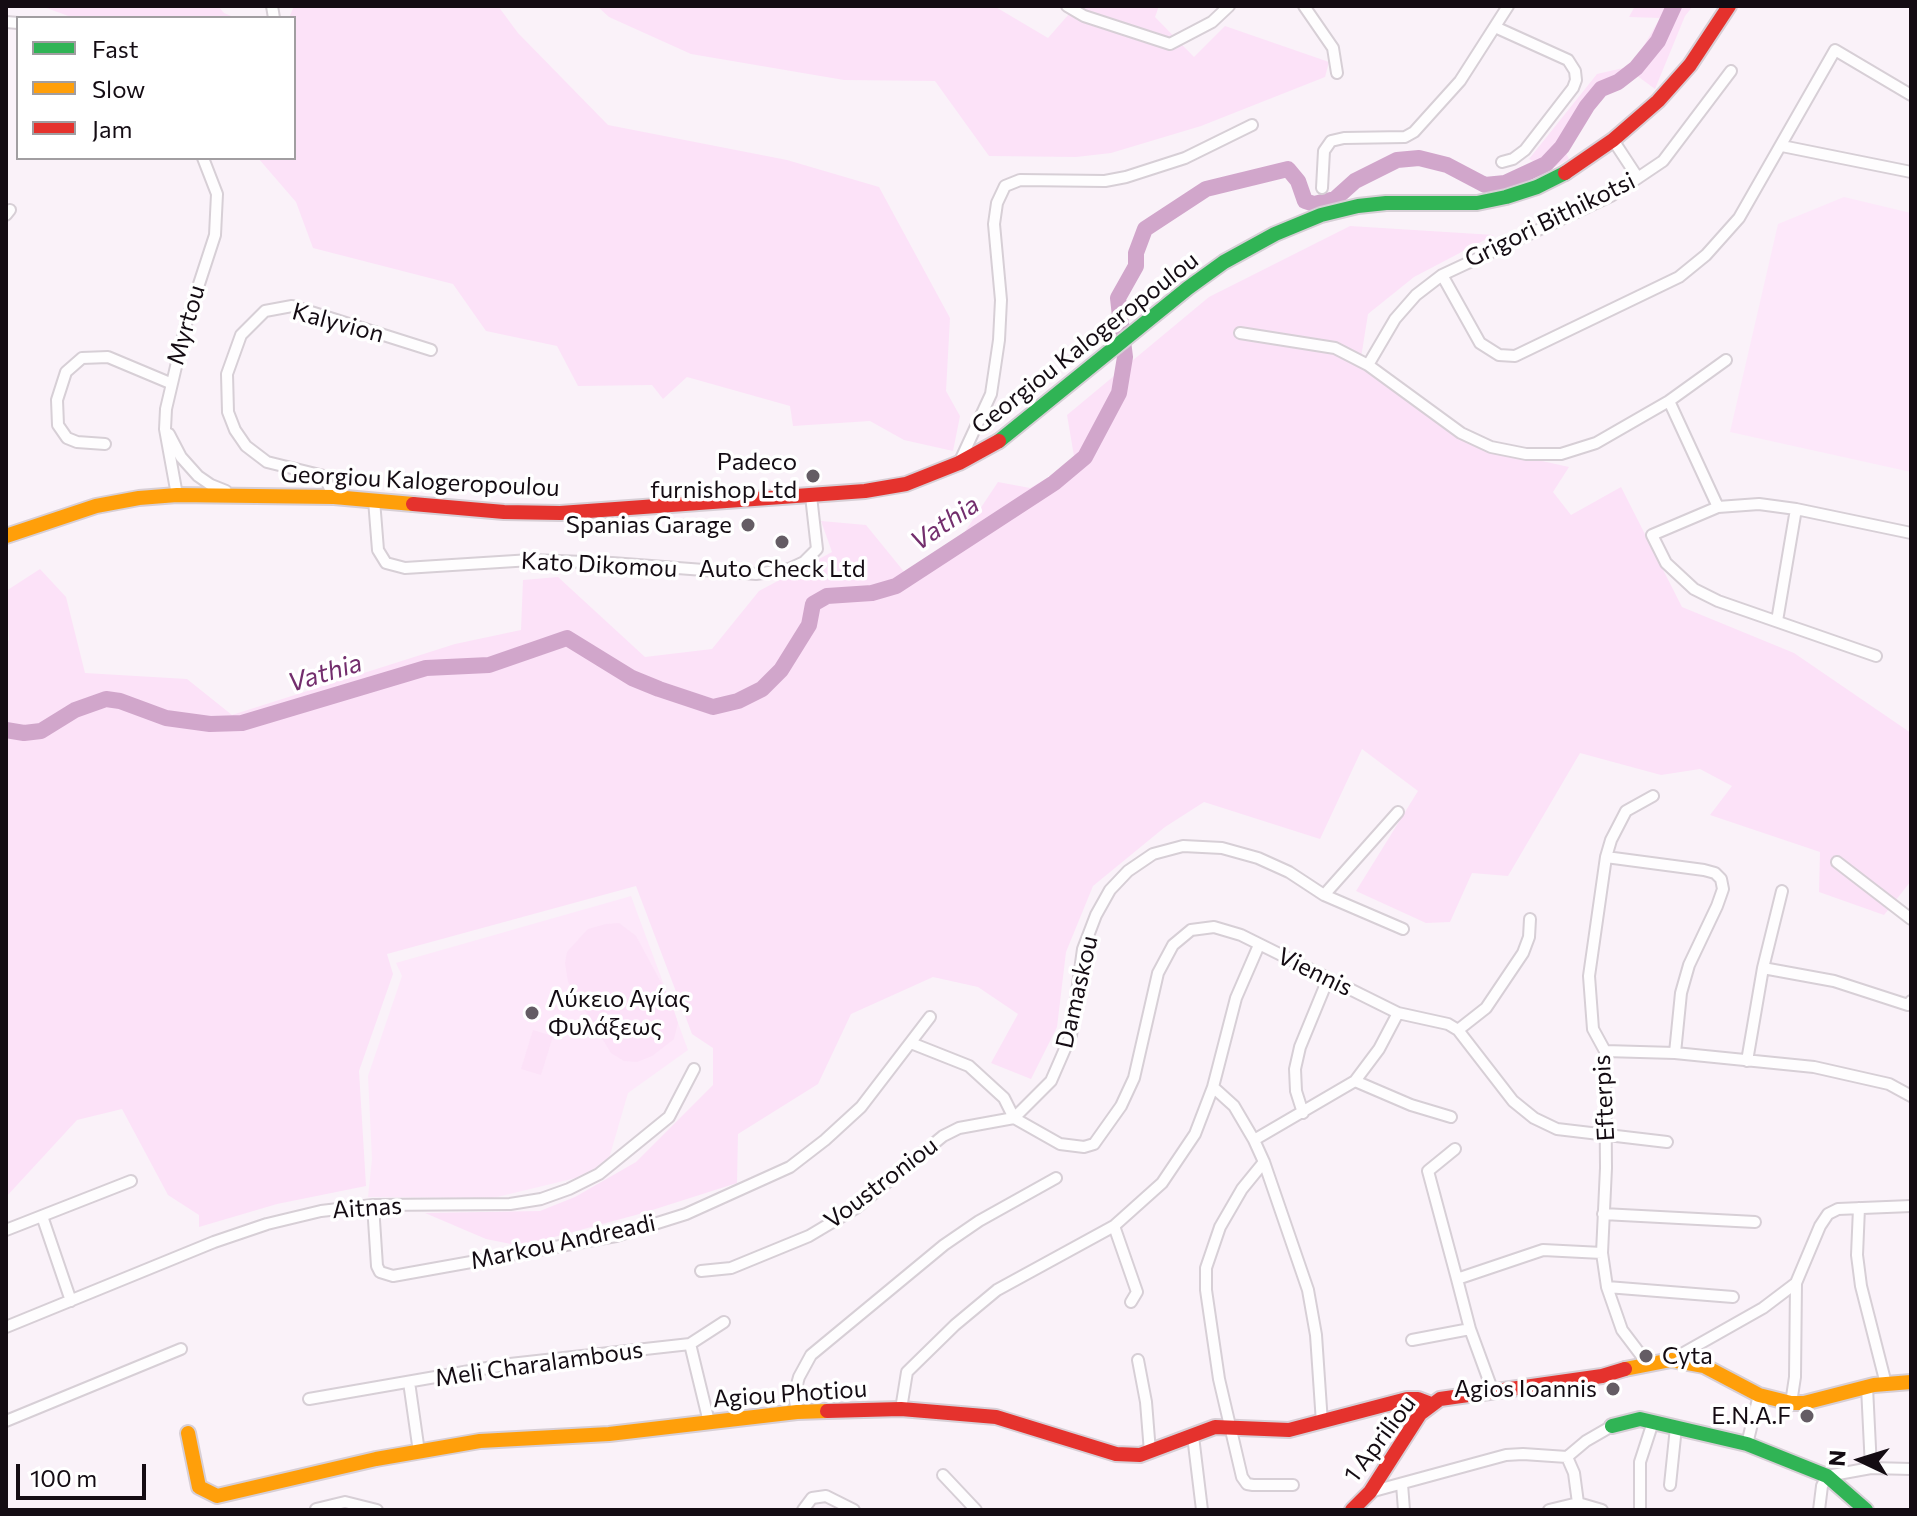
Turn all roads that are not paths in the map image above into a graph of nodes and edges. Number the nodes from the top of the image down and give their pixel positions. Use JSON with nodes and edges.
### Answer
{"nodes":[{"id":1,"x":1067,"y":6,"type":"edge"},
{"id":2,"x":1229,"y":6,"type":"edge"},
{"id":3,"x":1304,"y":6,"type":"edge"},
{"id":4,"x":1508,"y":6,"type":"edge"},
{"id":5,"x":1729,"y":6,"type":"edge"},
{"id":6,"x":1495,"y":27,"type":"junction"},
{"id":7,"x":1731,"y":71,"type":"dead end"},
{"id":8,"x":1337,"y":73,"type":"dead end"},
{"id":9,"x":1911,"y":95,"type":"edge"},
{"id":10,"x":1252,"y":125,"type":"dead end"},
{"id":11,"x":1613,"y":140,"type":"junction"},
{"id":12,"x":1782,"y":146,"type":"junction"},
{"id":13,"x":204,"y":160,"type":"edge"},
{"id":14,"x":1502,"y":162,"type":"dead end"},
{"id":15,"x":1911,"y":172,"type":"edge"},
{"id":16,"x":1638,"y":178,"type":"junction"},
{"id":17,"x":1322,"y":188,"type":"dead end"},
{"id":18,"x":1442,"y":275,"type":"junction"},
{"id":19,"x":1240,"y":333,"type":"dead end"},
{"id":20,"x":431,"y":350,"type":"dead end"},
{"id":21,"x":1726,"y":360,"type":"dead end"},
{"id":22,"x":1368,"y":365,"type":"junction"},
{"id":23,"x":170,"y":383,"type":"junction"},
{"id":24,"x":1669,"y":401,"type":"junction"},
{"id":25,"x":165,"y":429,"type":"junction"},
{"id":26,"x":105,"y":444,"type":"dead end"},
{"id":27,"x":959,"y":463,"type":"junction"},
{"id":28,"x":235,"y":494,"type":"junction"},
{"id":29,"x":177,"y":495,"type":"junction"},
{"id":30,"x":811,"y":496,"type":"junction"},
{"id":31,"x":334,"y":497,"type":"junction"},
{"id":32,"x":374,"y":500,"type":"junction"},
{"id":33,"x":1718,"y":507,"type":"junction"},
{"id":34,"x":1796,"y":509,"type":"junction"},
{"id":35,"x":1911,"y":533,"type":"edge"},
{"id":36,"x":6,"y":536,"type":"edge"},
{"id":37,"x":1777,"y":621,"type":"junction"},
{"id":38,"x":1876,"y":656,"type":"dead end"},
{"id":39,"x":1653,"y":796,"type":"dead end"},
{"id":40,"x":1398,"y":812,"type":"dead end"},
{"id":41,"x":1606,"y":857,"type":"junction"},
{"id":42,"x":1837,"y":862,"type":"dead end"},
{"id":43,"x":1782,"y":891,"type":"dead end"},
{"id":44,"x":1324,"y":895,"type":"junction"},
{"id":45,"x":1530,"y":919,"type":"dead end"},
{"id":46,"x":1911,"y":919,"type":"edge"},
{"id":47,"x":1403,"y":929,"type":"dead end"},
{"id":48,"x":1259,"y":945,"type":"junction"},
{"id":49,"x":1763,"y":968,"type":"junction"},
{"id":50,"x":1328,"y":979,"type":"junction"},
{"id":51,"x":1911,"y":1001,"type":"edge"},
{"id":52,"x":1398,"y":1013,"type":"junction"},
{"id":53,"x":930,"y":1017,"type":"dead end"},
{"id":54,"x":1458,"y":1030,"type":"junction"},
{"id":55,"x":911,"y":1043,"type":"junction"},
{"id":56,"x":1605,"y":1051,"type":"junction"},
{"id":57,"x":1675,"y":1053,"type":"junction"},
{"id":58,"x":1747,"y":1061,"type":"junction"},
{"id":59,"x":694,"y":1069,"type":"dead end"},
{"id":60,"x":1355,"y":1081,"type":"junction"},
{"id":61,"x":1213,"y":1087,"type":"junction"},
{"id":62,"x":1911,"y":1096,"type":"edge"},
{"id":63,"x":1303,"y":1113,"type":"junction"},
{"id":64,"x":1451,"y":1117,"type":"dead end"},
{"id":65,"x":1014,"y":1118,"type":"junction"},
{"id":66,"x":1607,"y":1137,"type":"junction"},
{"id":67,"x":1254,"y":1140,"type":"junction"},
{"id":68,"x":1667,"y":1142,"type":"dead end"},
{"id":69,"x":1455,"y":1149,"type":"dead end"},
{"id":70,"x":1264,"y":1162,"type":"junction"},
{"id":71,"x":1056,"y":1178,"type":"dead end"},
{"id":72,"x":131,"y":1181,"type":"dead end"},
{"id":73,"x":373,"y":1205,"type":"junction"},
{"id":74,"x":1911,"y":1206,"type":"edge"},
{"id":75,"x":1859,"y":1208,"type":"junction"},
{"id":76,"x":1603,"y":1214,"type":"junction"},
{"id":77,"x":42,"y":1216,"type":"junction"},
{"id":78,"x":1755,"y":1222,"type":"dead end"},
{"id":79,"x":1114,"y":1226,"type":"junction"},
{"id":80,"x":6,"y":1230,"type":"edge"},
{"id":81,"x":1602,"y":1253,"type":"junction"},
{"id":82,"x":701,"y":1271,"type":"dead end"},
{"id":83,"x":1457,"y":1279,"type":"junction"},
{"id":84,"x":1796,"y":1283,"type":"junction"},
{"id":85,"x":1607,"y":1287,"type":"junction"},
{"id":86,"x":1733,"y":1297,"type":"dead end"},
{"id":87,"x":71,"y":1301,"type":"junction"},
{"id":88,"x":1131,"y":1302,"type":"dead end"},
{"id":89,"x":724,"y":1322,"type":"dead end"},
{"id":90,"x":6,"y":1327,"type":"edge"},
{"id":91,"x":1470,"y":1329,"type":"junction"},
{"id":92,"x":1412,"y":1340,"type":"dead end"},
{"id":93,"x":690,"y":1344,"type":"junction"},
{"id":94,"x":181,"y":1349,"type":"dead end"},
{"id":95,"x":1138,"y":1360,"type":"dead end"},
{"id":96,"x":1671,"y":1360,"type":"junction"},
{"id":97,"x":1647,"y":1363,"type":"junction"},
{"id":98,"x":409,"y":1382,"type":"junction"},
{"id":99,"x":1911,"y":1382,"type":"edge"},
{"id":100,"x":1886,"y":1384,"type":"junction"},
{"id":101,"x":1867,"y":1387,"type":"junction"},
{"id":102,"x":1492,"y":1389,"type":"junction"},
{"id":103,"x":1759,"y":1395,"type":"junction"},
{"id":104,"x":309,"y":1399,"type":"dead end"},
{"id":105,"x":1791,"y":1403,"type":"junction"},
{"id":106,"x":1431,"y":1404,"type":"junction"},
{"id":107,"x":901,"y":1409,"type":"junction"},
{"id":108,"x":797,"y":1412,"type":"junction"},
{"id":109,"x":6,"y":1421,"type":"edge"},
{"id":110,"x":709,"y":1422,"type":"junction"},
{"id":111,"x":1653,"y":1422,"type":"junction"},
{"id":112,"x":1322,"y":1423,"type":"junction"},
{"id":113,"x":1612,"y":1426,"type":"joint"},
{"id":114,"x":1232,"y":1427,"type":"junction"},
{"id":115,"x":1676,"y":1427,"type":"junction"},
{"id":116,"x":188,"y":1433,"type":"dead end"},
{"id":117,"x":1193,"y":1436,"type":"junction"},
{"id":118,"x":1747,"y":1444,"type":"junction"},
{"id":119,"x":419,"y":1452,"type":"junction"},
{"id":120,"x":1150,"y":1452,"type":"junction"},
{"id":121,"x":1567,"y":1457,"type":"junction"},
{"id":122,"x":1871,"y":1468,"type":"junction"},
{"id":123,"x":1911,"y":1469,"type":"edge"},
{"id":124,"x":943,"y":1475,"type":"dead end"},
{"id":125,"x":1827,"y":1476,"type":"junction"},
{"id":126,"x":1402,"y":1484,"type":"junction"},
{"id":127,"x":1293,"y":1485,"type":"dead end"},
{"id":128,"x":1670,"y":1485,"type":"dead end"},
{"id":129,"x":1370,"y":1492,"type":"junction"},
{"id":130,"x":1578,"y":1503,"type":"junction"},
{"id":131,"x":316,"y":1509,"type":"edge"},
{"id":132,"x":1862,"y":1509,"type":"edge"},
{"id":133,"x":377,"y":1510,"type":"edge"},
{"id":134,"x":803,"y":1510,"type":"edge"},
{"id":135,"x":854,"y":1510,"type":"edge"},
{"id":136,"x":976,"y":1510,"type":"edge"},
{"id":137,"x":1202,"y":1510,"type":"edge"},
{"id":138,"x":1352,"y":1510,"type":"edge"},
{"id":139,"x":1404,"y":1510,"type":"edge"},
{"id":140,"x":1549,"y":1510,"type":"edge"},
{"id":141,"x":1602,"y":1510,"type":"edge"},
{"id":142,"x":1640,"y":1510,"type":"edge"},
{"id":143,"x":1819,"y":1510,"type":"edge"}],
"edges":[{"from":1,"to":2,"type":"street"},
{"from":3,"to":8,"type":"street"},
{"from":4,"to":6,"type":"street"},
{"from":5,"to":11,"type":"street","name":"Georgiou Kalogeropoulou"},
{"from":6,"to":14,"type":"street"},
{"from":6,"to":17,"type":"street"},
{"from":7,"to":16,"type":"street","name":"Grigori Bithikotsi"},
{"from":9,"to":12,"type":"street"},
{"from":10,"to":27,"type":"street"},
{"from":11,"to":16,"type":"street"},
{"from":11,"to":27,"type":"street","name":"Georgiou Kalogeropoulou"},
{"from":12,"to":15,"type":"street"},
{"from":12,"to":18,"type":"street"},
{"from":13,"to":23,"type":"street","name":"Myrtou"},
{"from":16,"to":18,"type":"street","name":"Grigori Bithikotsi"},
{"from":18,"to":22,"type":"street","name":"Grigori Bithikotsi"},
{"from":19,"to":22,"type":"street"},
{"from":20,"to":31,"type":"street","name":"Kalyvion"},
{"from":21,"to":24,"type":"street"},
{"from":22,"to":24,"type":"street"},
{"from":23,"to":25,"type":"street","name":"Myrtou"},
{"from":23,"to":26,"type":"street"},
{"from":24,"to":33,"type":"street"},
{"from":25,"to":28,"type":"street"},
{"from":25,"to":29,"type":"street","name":"Myrtou"},
{"from":27,"to":30,"type":"street","name":"Georgiou Kalogeropoulou"},
{"from":28,"to":29,"type":"street","name":"Georgiou Kalogeropoulou"},
{"from":28,"to":31,"type":"street","name":"Georgiou Kalogeropoulou"},
{"from":29,"to":36,"type":"street","name":"Georgiou Kalogeropoulou"},
{"from":30,"to":32,"type":"street","name":"Georgiou Kalogeropoulou"},
{"from":30,"to":32,"type":"street","name":"Kato Dikomou"},
{"from":31,"to":32,"type":"street","name":"Georgiou Kalogeropoulou"},
{"from":33,"to":34,"type":"street"},
{"from":33,"to":37,"type":"street"},
{"from":34,"to":35,"type":"street"},
{"from":34,"to":37,"type":"street"},
{"from":37,"to":38,"type":"street"},
{"from":39,"to":41,"type":"street","name":"Efterpis"},
{"from":40,"to":44,"type":"street"},
{"from":41,"to":56,"type":"street","name":"Efterpis"},
{"from":41,"to":57,"type":"street"},
{"from":42,"to":46,"type":"street"},
{"from":43,"to":49,"type":"street"},
{"from":44,"to":47,"type":"street","name":"Damaskou"},
{"from":44,"to":65,"type":"street","name":"Damaskou"},
{"from":45,"to":54,"type":"street"},
{"from":48,"to":50,"type":"street","name":"Viennis"},
{"from":48,"to":61,"type":"street"},
{"from":48,"to":65,"type":"street","name":"Viennis"},
{"from":49,"to":51,"type":"street"},
{"from":49,"to":58,"type":"street"},
{"from":50,"to":52,"type":"street","name":"Viennis"},
{"from":50,"to":63,"type":"street"},
{"from":52,"to":54,"type":"street","name":"Viennis"},
{"from":52,"to":60,"type":"street"},
{"from":53,"to":55,"type":"street","name":"Markou Andreadi"},
{"from":54,"to":66,"type":"street"},
{"from":55,"to":65,"type":"street"},
{"from":55,"to":73,"type":"street","name":"Markou Andreadi"},
{"from":56,"to":57,"type":"street"},
{"from":56,"to":66,"type":"street","name":"Efterpis"},
{"from":57,"to":58,"type":"street"},
{"from":58,"to":62,"type":"street"},
{"from":59,"to":73,"type":"street","name":"Aitnas"},
{"from":60,"to":63,"type":"street"},
{"from":60,"to":64,"type":"street"},
{"from":61,"to":67,"type":"street"},
{"from":61,"to":79,"type":"street"},
{"from":63,"to":67,"type":"street"},
{"from":65,"to":82,"type":"street","name":"Voustroniou"},
{"from":66,"to":68,"type":"street"},
{"from":66,"to":76,"type":"street","name":"Efterpis"},
{"from":67,"to":70,"type":"street"},
{"from":69,"to":83,"type":"street"},
{"from":70,"to":112,"type":"street"},
{"from":70,"to":114,"type":"street"},
{"from":71,"to":108,"type":"street"},
{"from":72,"to":77,"type":"street"},
{"from":73,"to":87,"type":"street","name":"Aitnas"},
{"from":74,"to":75,"type":"street"},
{"from":75,"to":84,"type":"street"},
{"from":75,"to":100,"type":"street"},
{"from":76,"to":78,"type":"street"},
{"from":76,"to":81,"type":"street","name":"Efterpis"},
{"from":77,"to":80,"type":"street"},
{"from":77,"to":87,"type":"street"},
{"from":79,"to":88,"type":"street"},
{"from":79,"to":107,"type":"street"},
{"from":81,"to":83,"type":"street"},
{"from":81,"to":85,"type":"street","name":"Efterpis"},
{"from":83,"to":91,"type":"street"},
{"from":84,"to":96,"type":"street"},
{"from":84,"to":105,"type":"street"},
{"from":85,"to":86,"type":"street"},
{"from":85,"to":97,"type":"street","name":"Efterpis"},
{"from":87,"to":90,"type":"street","name":"Aitnas"},
{"from":89,"to":93,"type":"street"},
{"from":91,"to":92,"type":"street"},
{"from":91,"to":102,"type":"street"},
{"from":93,"to":98,"type":"street","name":"Meli Charalambous"},
{"from":93,"to":110,"type":"street"},
{"from":94,"to":109,"type":"street"},
{"from":95,"to":120,"type":"street"},
{"from":96,"to":97,"type":"street","name":"1 Apriliou"},
{"from":96,"to":103,"type":"street","name":"1 Apriliou"},
{"from":97,"to":102,"type":"street","name":"1 Apriliou"},
{"from":98,"to":104,"type":"street","name":"Meli Charalambous"},
{"from":98,"to":119,"type":"street"},
{"from":99,"to":100,"type":"street","name":"1 Apriliou"},
{"from":100,"to":101,"type":"street","name":"1 Apriliou"},
{"from":101,"to":105,"type":"street","name":"1 Apriliou"},
{"from":101,"to":122,"type":"street"},
{"from":102,"to":106,"type":"street","name":"1 Apriliou"},
{"from":103,"to":105,"type":"street","name":"1 Apriliou"},
{"from":103,"to":118,"type":"street"},
{"from":106,"to":112,"type":"street","name":"Agiou Photiou"},
{"from":106,"to":129,"type":"street","name":"1 Apriliou"},
{"from":107,"to":108,"type":"street","name":"Agiou Photiou"},
{"from":107,"to":120,"type":"street","name":"Agiou Photiou"},
{"from":108,"to":110,"type":"street","name":"Agiou Photiou"},
{"from":110,"to":119,"type":"street","name":"Agiou Photiou"},
{"from":111,"to":113,"type":"street"},
{"from":111,"to":115,"type":"street"},
{"from":111,"to":142,"type":"street"},
{"from":112,"to":114,"type":"street","name":"Agiou Photiou"},
{"from":113,"to":121,"type":"street"},
{"from":114,"to":117,"type":"street","name":"Agiou Photiou"},
{"from":114,"to":127,"type":"street"},
{"from":115,"to":118,"type":"street"},
{"from":115,"to":128,"type":"street"},
{"from":116,"to":119,"type":"street","name":"Agiou Photiou"},
{"from":117,"to":120,"type":"street","name":"Agiou Photiou"},
{"from":117,"to":137,"type":"street"},
{"from":118,"to":125,"type":"street"},
{"from":121,"to":126,"type":"street"},
{"from":121,"to":130,"type":"street"},
{"from":122,"to":123,"type":"street"},
{"from":122,"to":125,"type":"street"},
{"from":124,"to":136,"type":"street"},
{"from":125,"to":132,"type":"street"},
{"from":125,"to":143,"type":"street"},
{"from":126,"to":129,"type":"street"},
{"from":126,"to":139,"type":"street"},
{"from":129,"to":138,"type":"street","name":"1 Apriliou"},
{"from":130,"to":140,"type":"street"},
{"from":130,"to":141,"type":"street"},
{"from":131,"to":133,"type":"street"},
{"from":134,"to":135,"type":"street"}]}
